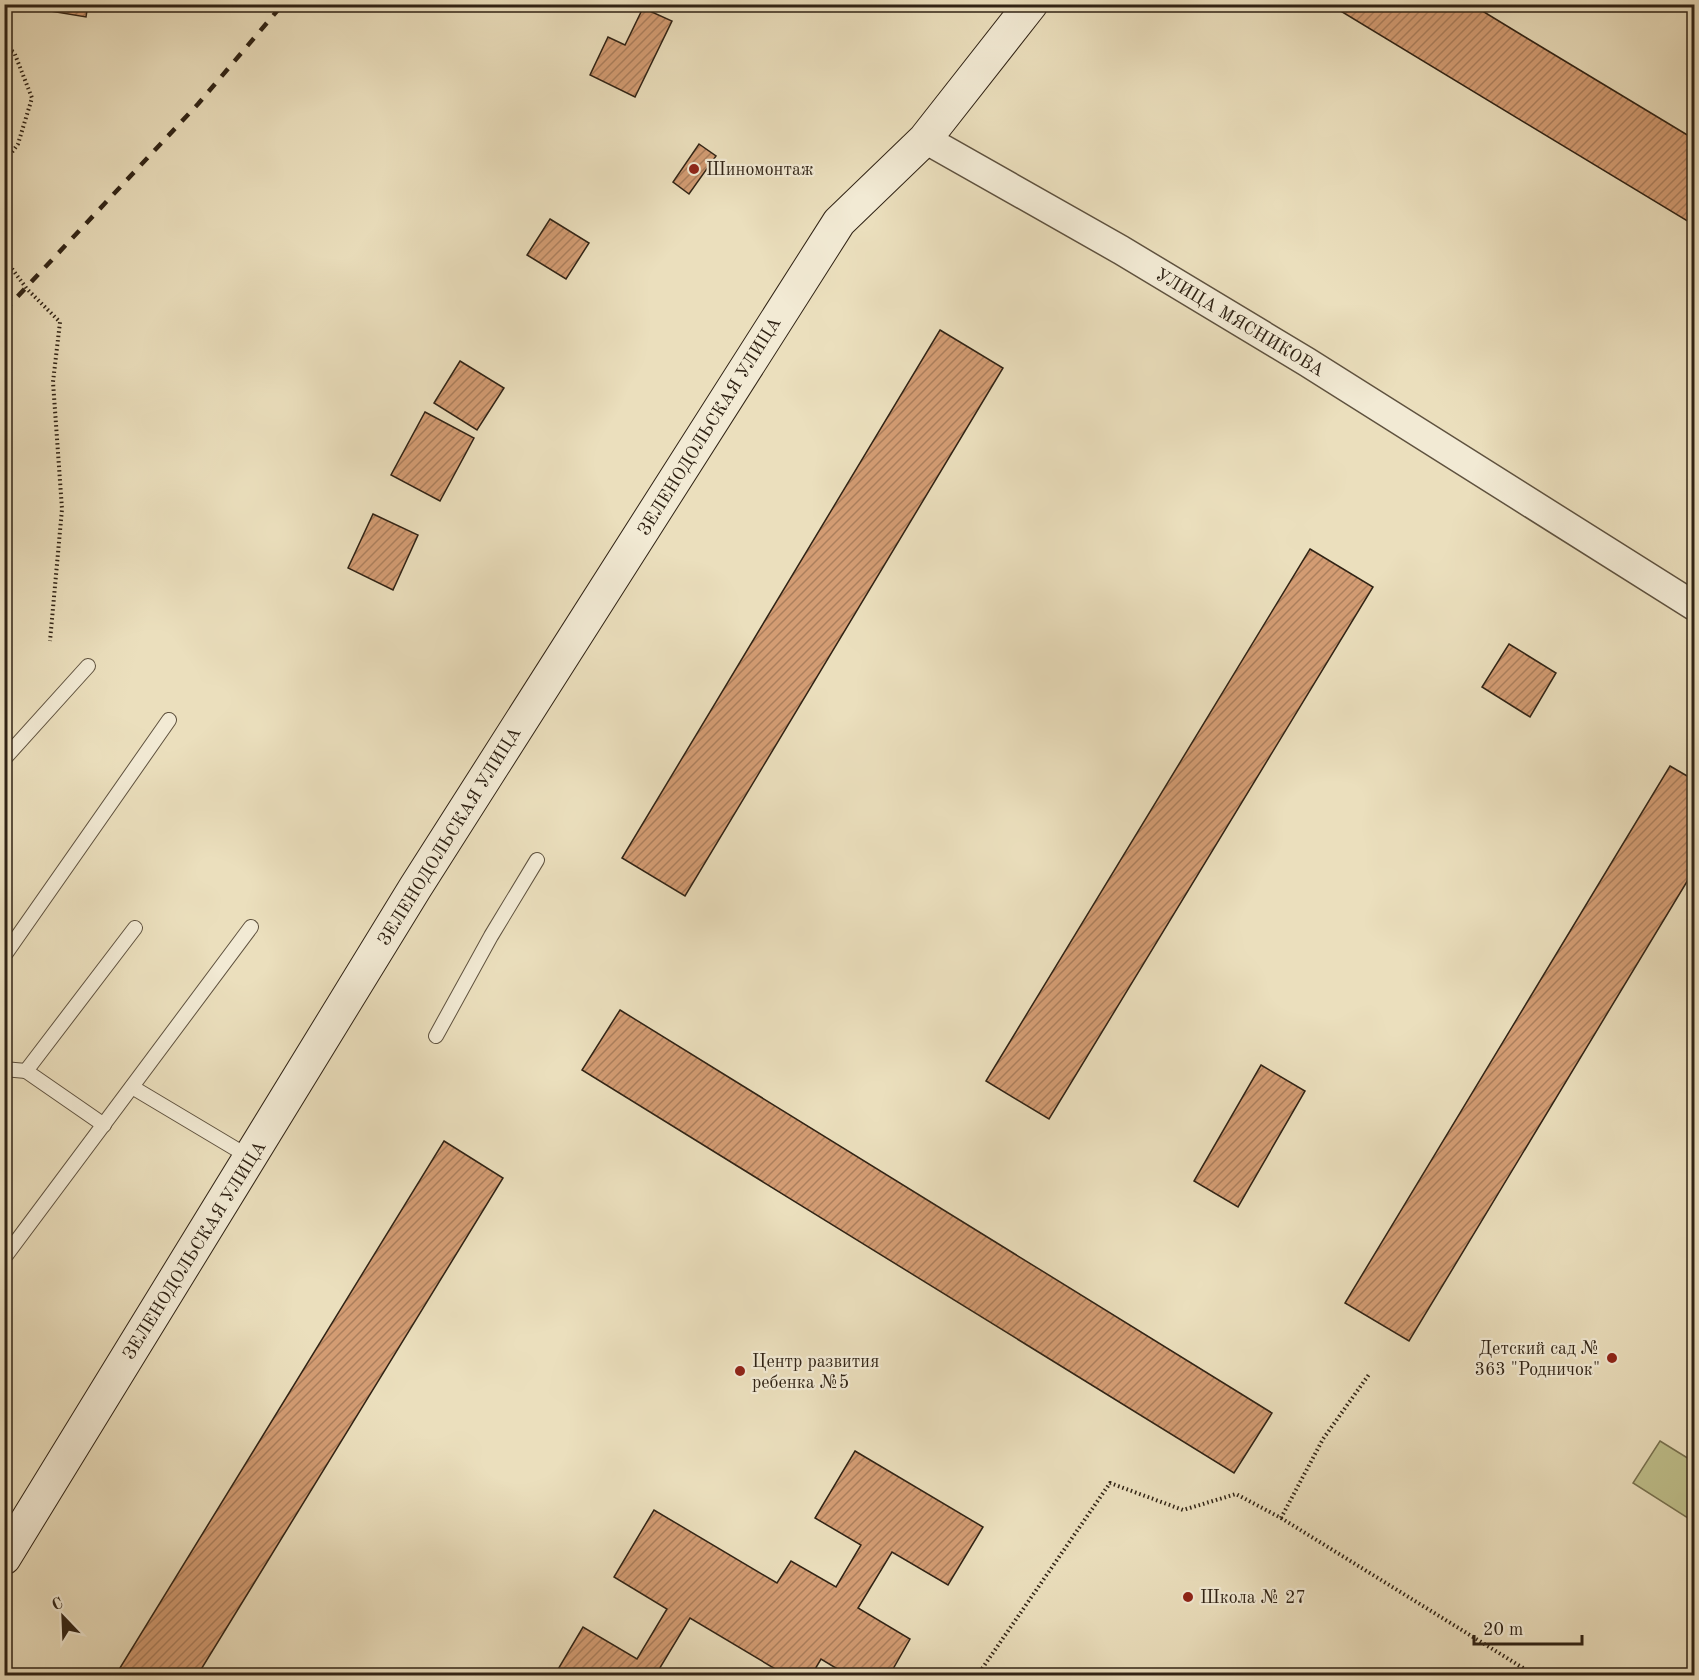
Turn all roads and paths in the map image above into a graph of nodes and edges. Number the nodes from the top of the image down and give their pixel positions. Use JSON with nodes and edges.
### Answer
{"nodes":[{"id":1,"x":1031,"y":4,"type":"edge"},
{"id":2,"x":4,"y":47,"type":"edge"},
{"id":3,"x":925,"y":139,"type":"junction"},
{"id":4,"x":4,"y":163,"type":"edge"},
{"id":5,"x":4,"y":258,"type":"edge"},
{"id":6,"x":1695,"y":606,"type":"edge"},
{"id":7,"x":50,"y":641,"type":"dead end"},
{"id":8,"x":88,"y":666,"type":"dead end"},
{"id":9,"x":170,"y":720,"type":"dead end"},
{"id":10,"x":4,"y":759,"type":"edge"},
{"id":11,"x":537,"y":860,"type":"dead end"},
{"id":12,"x":251,"y":927,"type":"dead end"},
{"id":13,"x":135,"y":928,"type":"dead end"},
{"id":14,"x":4,"y":956,"type":"edge"},
{"id":15,"x":436,"y":1036,"type":"dead end"},
{"id":16,"x":4,"y":1069,"type":"edge"},
{"id":17,"x":26,"y":1071,"type":"junction"},
{"id":18,"x":132,"y":1088,"type":"junction"},
{"id":19,"x":104,"y":1125,"type":"junction"},
{"id":20,"x":251,"y":1158,"type":"junction"},
{"id":21,"x":4,"y":1258,"type":"edge"},
{"id":22,"x":1370,"y":1373,"type":"dead end"},
{"id":23,"x":1281,"y":1518,"type":"junction"},
{"id":24,"x":4,"y":1558,"type":"edge"},
{"id":25,"x":976,"y":1676,"type":"edge"},
{"id":26,"x":1536,"y":1676,"type":"edge"}],
"edges":[{"from":1,"to":3,"type":"street"},
{"from":2,"to":4,"type":"path"},
{"from":3,"to":6,"type":"street","name":"УЛИЦА МЯСНИКОВА"},
{"from":3,"to":20,"type":"street","name":"ЗЕЛЕНОДОЛЬСКАЯ УЛИЦА"},
{"from":5,"to":7,"type":"path"},
{"from":8,"to":10,"type":"lane"},
{"from":9,"to":14,"type":"lane"},
{"from":11,"to":15,"type":"lane"},
{"from":12,"to":18,"type":"lane"},
{"from":13,"to":17,"type":"lane"},
{"from":16,"to":17,"type":"lane"},
{"from":17,"to":19,"type":"lane"},
{"from":18,"to":19,"type":"lane"},
{"from":18,"to":20,"type":"lane"},
{"from":19,"to":21,"type":"lane"},
{"from":20,"to":24,"type":"street","name":"ЗЕЛЕНОДОЛЬСКАЯ УЛИЦА"},
{"from":22,"to":23,"type":"path"},
{"from":23,"to":25,"type":"path"},
{"from":23,"to":26,"type":"path"}]}
